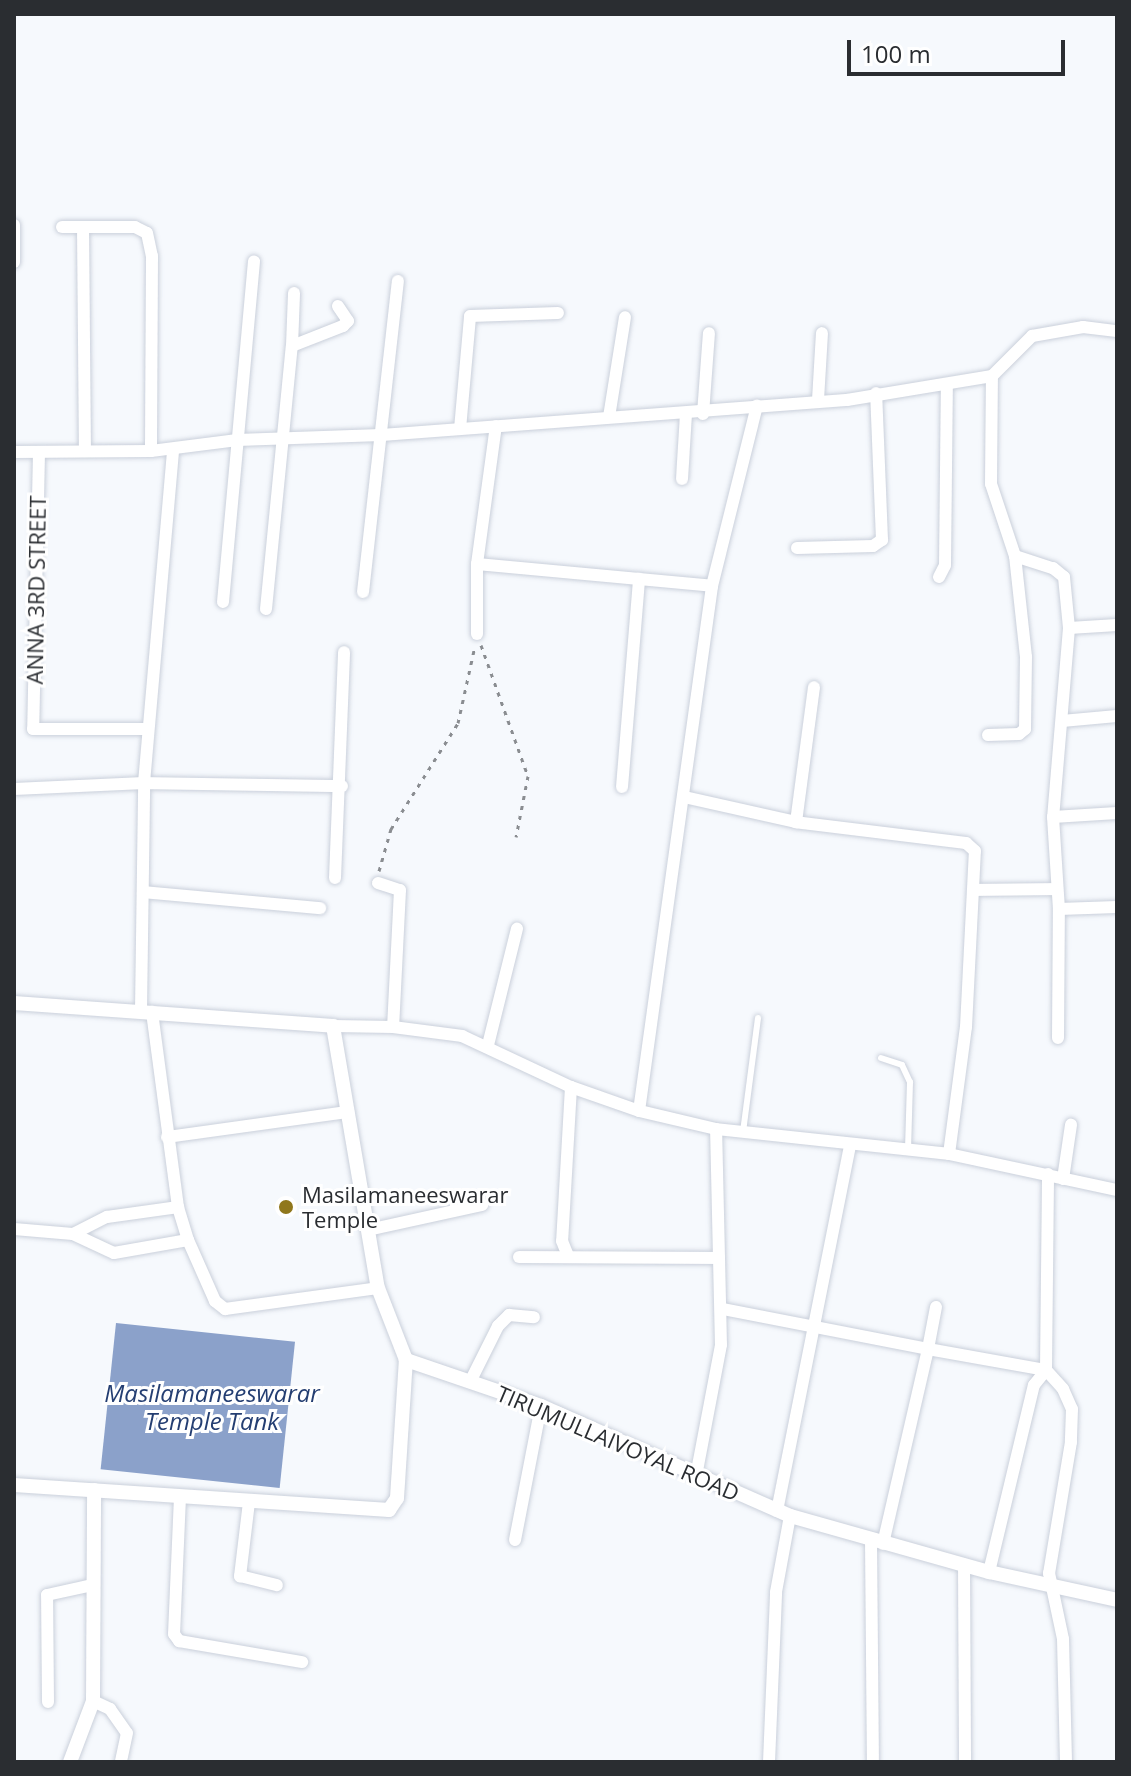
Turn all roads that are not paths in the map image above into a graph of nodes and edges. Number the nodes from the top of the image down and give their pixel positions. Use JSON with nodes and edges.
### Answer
{"nodes":[{"id":1,"x":14,"y":225,"type":"edge"},
{"id":2,"x":62,"y":227,"type":"dead end"},
{"id":3,"x":83,"y":227,"type":"junction"},
{"id":4,"x":254,"y":261,"type":"dead end"},
{"id":5,"x":14,"y":262,"type":"edge"},
{"id":6,"x":398,"y":281,"type":"dead end"},
{"id":7,"x":294,"y":293,"type":"dead end"},
{"id":8,"x":338,"y":306,"type":"dead end"},
{"id":9,"x":558,"y":313,"type":"dead end"},
{"id":10,"x":625,"y":317,"type":"dead end"},
{"id":11,"x":1117,"y":331,"type":"edge"},
{"id":12,"x":709,"y":333,"type":"dead end"},
{"id":13,"x":822,"y":333,"type":"dead end"},
{"id":14,"x":292,"y":346,"type":"junction"},
{"id":15,"x":992,"y":376,"type":"junction"},
{"id":16,"x":947,"y":386,"type":"junction"},
{"id":17,"x":876,"y":393,"type":"junction"},
{"id":18,"x":818,"y":400,"type":"junction"},
{"id":19,"x":757,"y":406,"type":"junction"},
{"id":20,"x":686,"y":414,"type":"junction"},
{"id":21,"x":703,"y":414,"type":"junction"},
{"id":22,"x":609,"y":417,"type":"junction"},
{"id":23,"x":496,"y":426,"type":"junction"},
{"id":24,"x":460,"y":429,"type":"junction"},
{"id":25,"x":381,"y":435,"type":"junction"},
{"id":26,"x":237,"y":440,"type":"junction"},
{"id":27,"x":285,"y":441,"type":"junction"},
{"id":28,"x":173,"y":449,"type":"junction"},
{"id":29,"x":85,"y":450,"type":"junction"},
{"id":30,"x":151,"y":451,"type":"junction"},
{"id":31,"x":14,"y":452,"type":"edge"},
{"id":32,"x":39,"y":452,"type":"junction"},
{"id":33,"x":682,"y":479,"type":"dead end"},
{"id":34,"x":797,"y":548,"type":"dead end"},
{"id":35,"x":1015,"y":556,"type":"junction"},
{"id":36,"x":477,"y":564,"type":"junction"},
{"id":37,"x":939,"y":577,"type":"dead end"},
{"id":38,"x":639,"y":579,"type":"junction"},
{"id":39,"x":712,"y":586,"type":"junction"},
{"id":40,"x":363,"y":592,"type":"dead end"},
{"id":41,"x":223,"y":602,"type":"dead end"},
{"id":42,"x":266,"y":609,"type":"dead end"},
{"id":43,"x":1117,"y":625,"type":"edge"},
{"id":44,"x":1069,"y":628,"type":"junction"},
{"id":45,"x":477,"y":634,"type":"road end"},
{"id":46,"x":344,"y":652,"type":"dead end"},
{"id":47,"x":814,"y":687,"type":"dead end"},
{"id":48,"x":1117,"y":716,"type":"edge"},
{"id":49,"x":1062,"y":721,"type":"junction"},
{"id":50,"x":148,"y":729,"type":"junction"},
{"id":51,"x":988,"y":735,"type":"dead end"},
{"id":52,"x":144,"y":783,"type":"junction"},
{"id":53,"x":342,"y":786,"type":"junction"},
{"id":54,"x":622,"y":787,"type":"dead end"},
{"id":55,"x":14,"y":789,"type":"edge"},
{"id":56,"x":684,"y":797,"type":"junction"},
{"id":57,"x":1117,"y":813,"type":"edge"},
{"id":58,"x":1053,"y":817,"type":"junction"},
{"id":59,"x":796,"y":822,"type":"junction"},
{"id":60,"x":335,"y":878,"type":"dead end"},
{"id":61,"x":378,"y":883,"type":"road end"},
{"id":62,"x":1056,"y":889,"type":"junction"},
{"id":63,"x":974,"y":890,"type":"junction"},
{"id":64,"x":143,"y":892,"type":"junction"},
{"id":65,"x":1117,"y":907,"type":"edge"},
{"id":66,"x":320,"y":908,"type":"dead end"},
{"id":67,"x":1059,"y":909,"type":"junction"},
{"id":68,"x":517,"y":929,"type":"dead end"},
{"id":69,"x":14,"y":1003,"type":"edge"},
{"id":70,"x":147,"y":1012,"type":"junction"},
{"id":71,"x":758,"y":1018,"type":"dead end"},
{"id":72,"x":333,"y":1026,"type":"junction"},
{"id":73,"x":393,"y":1027,"type":"junction"},
{"id":74,"x":1058,"y":1038,"type":"dead end"},
{"id":75,"x":488,"y":1045,"type":"junction"},
{"id":76,"x":881,"y":1058,"type":"dead end"},
{"id":77,"x":571,"y":1087,"type":"junction"},
{"id":78,"x":639,"y":1111,"type":"junction"},
{"id":79,"x":348,"y":1112,"type":"junction"},
{"id":80,"x":1071,"y":1125,"type":"dead end"},
{"id":81,"x":716,"y":1129,"type":"junction"},
{"id":82,"x":743,"y":1132,"type":"junction"},
{"id":83,"x":167,"y":1137,"type":"junction"},
{"id":84,"x":850,"y":1146,"type":"junction"},
{"id":85,"x":908,"y":1151,"type":"junction"},
{"id":86,"x":949,"y":1154,"type":"junction"},
{"id":87,"x":1048,"y":1174,"type":"junction"},
{"id":88,"x":1063,"y":1179,"type":"junction"},
{"id":89,"x":1117,"y":1190,"type":"edge"},
{"id":90,"x":482,"y":1205,"type":"dead end"},
{"id":91,"x":178,"y":1207,"type":"junction"},
{"id":92,"x":14,"y":1229,"type":"edge"},
{"id":93,"x":368,"y":1230,"type":"junction"},
{"id":94,"x":73,"y":1234,"type":"junction"},
{"id":95,"x":188,"y":1240,"type":"junction"},
{"id":96,"x":568,"y":1256,"type":"junction"},
{"id":97,"x":519,"y":1257,"type":"dead end"},
{"id":98,"x":719,"y":1258,"type":"junction"},
{"id":99,"x":378,"y":1288,"type":"junction"},
{"id":100,"x":936,"y":1307,"type":"dead end"},
{"id":101,"x":723,"y":1309,"type":"junction"},
{"id":102,"x":534,"y":1317,"type":"dead end"},
{"id":103,"x":818,"y":1327,"type":"junction"},
{"id":104,"x":928,"y":1349,"type":"junction"},
{"id":105,"x":406,"y":1360,"type":"junction"},
{"id":106,"x":1046,"y":1370,"type":"junction"},
{"id":107,"x":470,"y":1382,"type":"junction"},
{"id":108,"x":541,"y":1406,"type":"junction"},
{"id":109,"x":696,"y":1476,"type":"junction"},
{"id":110,"x":14,"y":1485,"type":"edge"},
{"id":111,"x":94,"y":1490,"type":"junction"},
{"id":112,"x":180,"y":1497,"type":"junction"},
{"id":113,"x":249,"y":1502,"type":"junction"},
{"id":114,"x":784,"y":1514,"type":"junction"},
{"id":115,"x":515,"y":1540,"type":"dead end"},
{"id":116,"x":877,"y":1542,"type":"junction"},
{"id":117,"x":964,"y":1565,"type":"junction"},
{"id":118,"x":989,"y":1572,"type":"junction"},
{"id":119,"x":92,"y":1585,"type":"junction"},
{"id":120,"x":277,"y":1585,"type":"dead end"},
{"id":121,"x":1056,"y":1587,"type":"junction"},
{"id":122,"x":1117,"y":1600,"type":"edge"},
{"id":123,"x":302,"y":1662,"type":"dead end"},
{"id":124,"x":93,"y":1701,"type":"junction"},
{"id":125,"x":48,"y":1702,"type":"dead end"},
{"id":126,"x":70,"y":1762,"type":"edge"},
{"id":127,"x":121,"y":1762,"type":"edge"},
{"id":128,"x":769,"y":1762,"type":"edge"},
{"id":129,"x":873,"y":1762,"type":"edge"},
{"id":130,"x":965,"y":1762,"type":"edge"},
{"id":131,"x":1066,"y":1762,"type":"edge"}],
"edges":[{"from":1,"to":5,"type":"street"},
{"from":2,"to":3,"type":"street"},
{"from":3,"to":29,"type":"street"},
{"from":3,"to":30,"type":"street"},
{"from":4,"to":26,"type":"street"},
{"from":6,"to":25,"type":"street"},
{"from":7,"to":14,"type":"street"},
{"from":8,"to":14,"type":"street"},
{"from":9,"to":24,"type":"street"},
{"from":10,"to":22,"type":"street"},
{"from":11,"to":15,"type":"street"},
{"from":12,"to":21,"type":"street"},
{"from":13,"to":18,"type":"street"},
{"from":14,"to":27,"type":"street"},
{"from":15,"to":16,"type":"street"},
{"from":15,"to":35,"type":"street"},
{"from":16,"to":17,"type":"street"},
{"from":16,"to":37,"type":"street"},
{"from":17,"to":18,"type":"street"},
{"from":17,"to":34,"type":"street"},
{"from":18,"to":19,"type":"street"},
{"from":19,"to":21,"type":"street"},
{"from":19,"to":39,"type":"street"},
{"from":20,"to":21,"type":"street"},
{"from":20,"to":22,"type":"street"},
{"from":20,"to":33,"type":"street"},
{"from":22,"to":23,"type":"street"},
{"from":23,"to":24,"type":"street"},
{"from":23,"to":36,"type":"street"},
{"from":24,"to":25,"type":"street"},
{"from":25,"to":27,"type":"street"},
{"from":25,"to":40,"type":"street"},
{"from":26,"to":27,"type":"street"},
{"from":26,"to":28,"type":"street"},
{"from":26,"to":41,"type":"street"},
{"from":27,"to":42,"type":"street"},
{"from":28,"to":30,"type":"street"},
{"from":28,"to":50,"type":"street"},
{"from":29,"to":30,"type":"street"},
{"from":29,"to":32,"type":"street"},
{"from":31,"to":32,"type":"street"},
{"from":32,"to":50,"type":"street","name":"ANNA 3RD STREET"},
{"from":35,"to":44,"type":"street"},
{"from":35,"to":51,"type":"street"},
{"from":36,"to":38,"type":"street"},
{"from":36,"to":45,"type":"street"},
{"from":38,"to":39,"type":"street"},
{"from":38,"to":54,"type":"street"},
{"from":39,"to":56,"type":"street"},
{"from":43,"to":44,"type":"street"},
{"from":44,"to":49,"type":"street"},
{"from":46,"to":53,"type":"street"},
{"from":47,"to":59,"type":"street"},
{"from":48,"to":49,"type":"street"},
{"from":49,"to":58,"type":"street"},
{"from":50,"to":52,"type":"street"},
{"from":52,"to":53,"type":"street"},
{"from":52,"to":55,"type":"street"},
{"from":52,"to":64,"type":"street"},
{"from":53,"to":60,"type":"street"},
{"from":56,"to":59,"type":"street"},
{"from":56,"to":78,"type":"street"},
{"from":57,"to":58,"type":"street"},
{"from":58,"to":62,"type":"street"},
{"from":59,"to":63,"type":"street"},
{"from":61,"to":73,"type":"street"},
{"from":62,"to":63,"type":"street"},
{"from":62,"to":67,"type":"street"},
{"from":63,"to":86,"type":"street"},
{"from":64,"to":66,"type":"street"},
{"from":64,"to":70,"type":"street"},
{"from":65,"to":67,"type":"street"},
{"from":67,"to":74,"type":"street"},
{"from":68,"to":75,"type":"street"},
{"from":69,"to":70,"type":"street"},
{"from":70,"to":72,"type":"street"},
{"from":70,"to":83,"type":"street"},
{"from":71,"to":82,"type":"lane"},
{"from":72,"to":73,"type":"street"},
{"from":72,"to":79,"type":"street"},
{"from":73,"to":75,"type":"street"},
{"from":75,"to":77,"type":"street"},
{"from":76,"to":85,"type":"lane"},
{"from":77,"to":78,"type":"street"},
{"from":77,"to":96,"type":"street"},
{"from":78,"to":81,"type":"street"},
{"from":79,"to":83,"type":"street"},
{"from":79,"to":93,"type":"street"},
{"from":80,"to":88,"type":"street"},
{"from":81,"to":82,"type":"street"},
{"from":81,"to":98,"type":"street"},
{"from":82,"to":84,"type":"street"},
{"from":83,"to":91,"type":"street"},
{"from":84,"to":85,"type":"street"},
{"from":84,"to":103,"type":"street"},
{"from":85,"to":86,"type":"street"},
{"from":86,"to":87,"type":"street"},
{"from":87,"to":88,"type":"street"},
{"from":87,"to":106,"type":"street"},
{"from":88,"to":89,"type":"street"},
{"from":90,"to":93,"type":"street"},
{"from":91,"to":94,"type":"street"},
{"from":91,"to":95,"type":"street"},
{"from":92,"to":94,"type":"street"},
{"from":93,"to":99,"type":"street"},
{"from":94,"to":95,"type":"street"},
{"from":95,"to":99,"type":"street"},
{"from":96,"to":97,"type":"street"},
{"from":96,"to":98,"type":"street"},
{"from":98,"to":101,"type":"street"},
{"from":99,"to":105,"type":"street"},
{"from":100,"to":104,"type":"street"},
{"from":101,"to":103,"type":"street"},
{"from":101,"to":109,"type":"street"},
{"from":102,"to":107,"type":"street"},
{"from":103,"to":104,"type":"street"},
{"from":103,"to":114,"type":"street"},
{"from":104,"to":106,"type":"street"},
{"from":104,"to":116,"type":"street"},
{"from":105,"to":107,"type":"street","name":"TIRUMULLAIVOYAL ROAD"},
{"from":105,"to":113,"type":"street"},
{"from":106,"to":118,"type":"street"},
{"from":106,"to":121,"type":"street"},
{"from":107,"to":108,"type":"street","name":"TIRUMULLAIVOYAL ROAD"},
{"from":108,"to":109,"type":"street","name":"TIRUMULLAIVOYAL ROAD"},
{"from":108,"to":115,"type":"street"},
{"from":109,"to":114,"type":"street","name":"TIRUMULLAIVOYAL ROAD"},
{"from":110,"to":111,"type":"street"},
{"from":111,"to":112,"type":"street"},
{"from":111,"to":119,"type":"street"},
{"from":112,"to":113,"type":"street"},
{"from":112,"to":123,"type":"street"},
{"from":113,"to":120,"type":"street"},
{"from":114,"to":116,"type":"street","name":"TIRUMULLAIVOYAL ROAD"},
{"from":114,"to":128,"type":"street"},
{"from":116,"to":117,"type":"street","name":"TIRUMULLAIVOYAL ROAD"},
{"from":116,"to":129,"type":"street"},
{"from":117,"to":118,"type":"street","name":"TIRUMULLAIVOYAL ROAD"},
{"from":117,"to":130,"type":"street"},
{"from":118,"to":121,"type":"street","name":"TIRUMULLAIVOYAL ROAD"},
{"from":119,"to":124,"type":"street"},
{"from":119,"to":125,"type":"street"},
{"from":121,"to":122,"type":"street","name":"TIRUMULLAIVOYAL ROAD"},
{"from":121,"to":131,"type":"street"},
{"from":124,"to":126,"type":"street"},
{"from":124,"to":127,"type":"street"}]}
